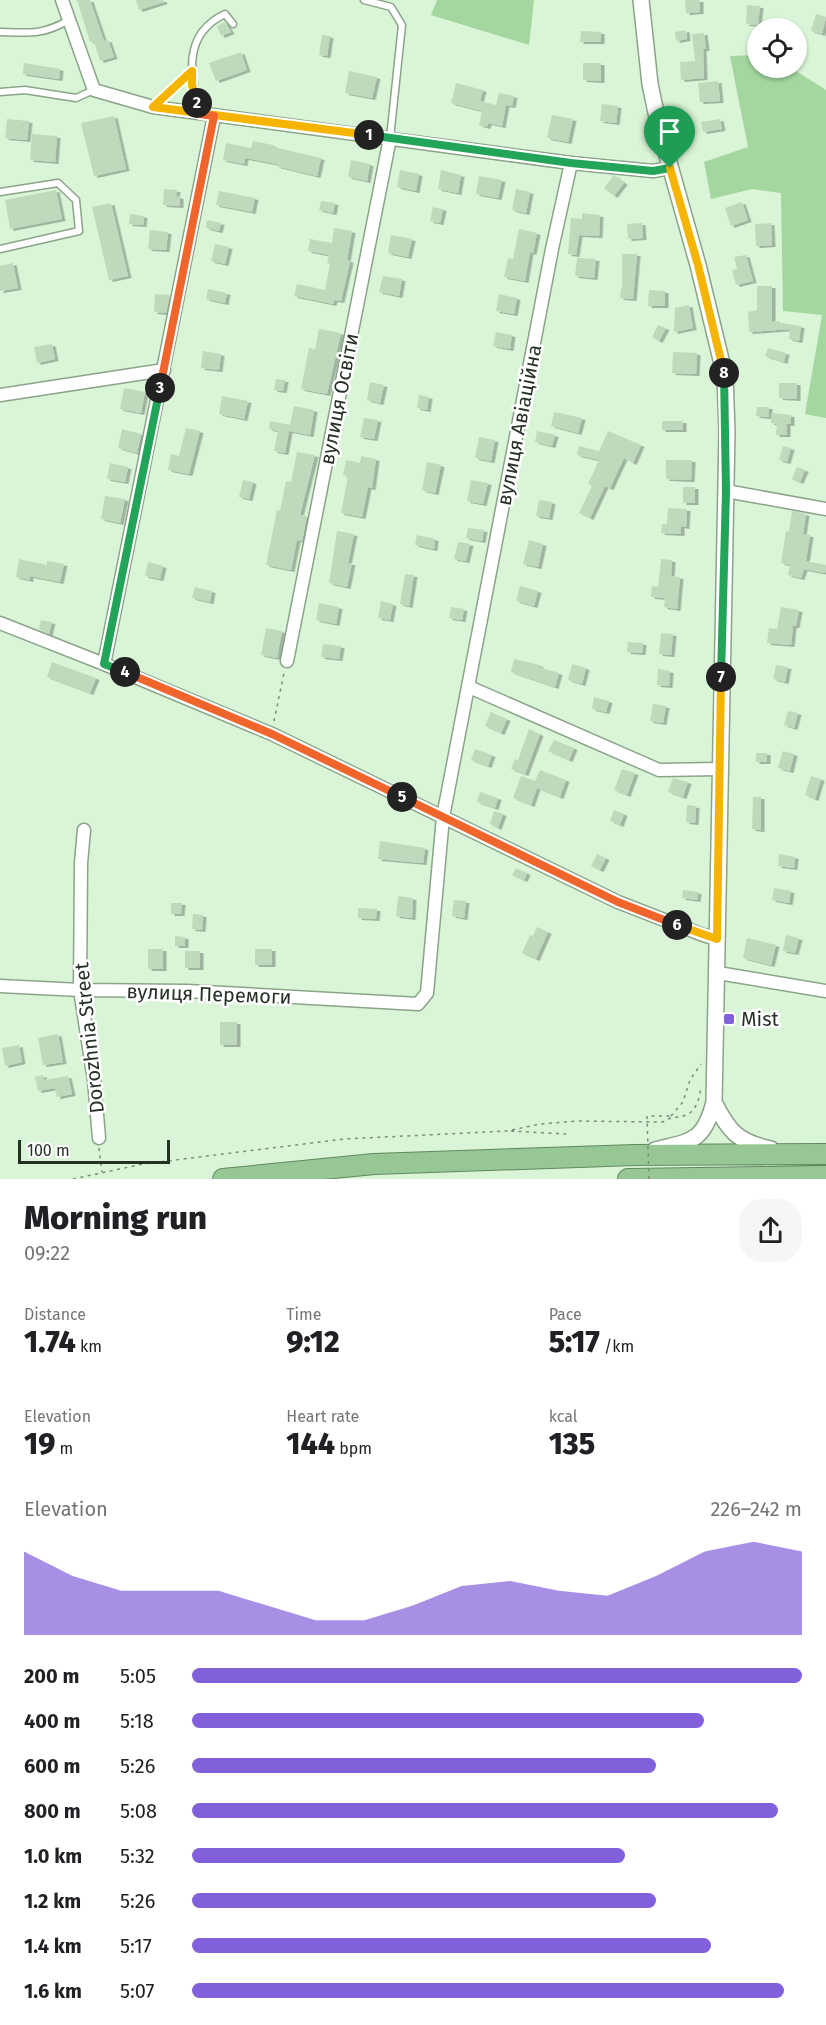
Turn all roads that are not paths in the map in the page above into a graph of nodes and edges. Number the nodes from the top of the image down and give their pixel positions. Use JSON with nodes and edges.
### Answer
{"nodes":[{"id":1,"x":62,"y":0,"type":"edge"},
{"id":2,"x":364,"y":0,"type":"edge"},
{"id":3,"x":641,"y":0,"type":"edge"},
{"id":4,"x":70,"y":20,"type":"junction"},
{"id":5,"x":233,"y":24,"type":"dead end"},
{"id":6,"x":0,"y":32,"type":"edge"},
{"id":7,"x":94,"y":90,"type":"junction"},
{"id":8,"x":0,"y":92,"type":"edge"},
{"id":9,"x":200,"y":114,"type":"junction"},
{"id":10,"x":214,"y":116,"type":"junction"},
{"id":11,"x":390,"y":138,"type":"junction"},
{"id":12,"x":571,"y":163,"type":"junction"},
{"id":13,"x":670,"y":168,"type":"junction"},
{"id":14,"x":0,"y":192,"type":"edge"},
{"id":15,"x":0,"y":249,"type":"edge"},
{"id":16,"x":164,"y":370,"type":"junction"},
{"id":17,"x":0,"y":395,"type":"edge"},
{"id":18,"x":726,"y":491,"type":"junction"},
{"id":19,"x":826,"y":509,"type":"edge"},
{"id":20,"x":0,"y":623,"type":"edge"},
{"id":21,"x":287,"y":660,"type":"road end"},
{"id":22,"x":104,"y":664,"type":"junction"},
{"id":23,"x":469,"y":687,"type":"junction"},
{"id":24,"x":719,"y":769,"type":"junction"},
{"id":25,"x":443,"y":817,"type":"junction"},
{"id":26,"x":84,"y":830,"type":"dead end"},
{"id":27,"x":717,"y":939,"type":"junction"},
{"id":28,"x":717,"y":973,"type":"junction"},
{"id":29,"x":0,"y":987,"type":"edge"},
{"id":30,"x":80,"y":990,"type":"junction"},
{"id":31,"x":826,"y":991,"type":"edge"},
{"id":32,"x":418,"y":1004,"type":"joint"},
{"id":33,"x":714,"y":1102,"type":"junction"},
{"id":34,"x":99,"y":1138,"type":"road end"},
{"id":35,"x":826,"y":1154,"type":"edge"},
{"id":36,"x":635,"y":1155,"type":"junction"},
{"id":37,"x":802,"y":1155,"type":"junction"},
{"id":38,"x":826,"y":1176,"type":"edge"},
{"id":39,"x":223,"y":1179,"type":"edge"},
{"id":40,"x":628,"y":1179,"type":"edge"}],
"edges":[{"from":1,"to":4,"type":"street"},
{"from":2,"to":11,"type":"lane"},
{"from":3,"to":13,"type":"street"},
{"from":4,"to":6,"type":"lane"},
{"from":4,"to":7,"type":"street"},
{"from":5,"to":9,"type":"lane"},
{"from":7,"to":8,"type":"lane"},
{"from":7,"to":9,"type":"street"},
{"from":9,"to":10,"type":"street"},
{"from":10,"to":11,"type":"street"},
{"from":10,"to":16,"type":"street"},
{"from":11,"to":12,"type":"street"},
{"from":11,"to":21,"type":"street","name":"вулиця Освіти"},
{"from":12,"to":13,"type":"street"},
{"from":12,"to":23,"type":"street","name":"вулиця Авіаційна"},
{"from":13,"to":18,"type":"street"},
{"from":14,"to":15,"type":"lane"},
{"from":16,"to":17,"type":"street"},
{"from":16,"to":22,"type":"street"},
{"from":18,"to":19,"type":"street"},
{"from":18,"to":24,"type":"street"},
{"from":20,"to":22,"type":"street"},
{"from":22,"to":25,"type":"street"},
{"from":23,"to":24,"type":"street"},
{"from":23,"to":25,"type":"street","name":"вулиця Авіаційна"},
{"from":24,"to":27,"type":"street"},
{"from":25,"to":27,"type":"street"},
{"from":25,"to":32,"type":"street","name":"вулиця Авіаційна"},
{"from":26,"to":30,"type":"street","name":"Dorozhnia Street"},
{"from":27,"to":28,"type":"street"},
{"from":28,"to":31,"type":"street"},
{"from":28,"to":33,"type":"street"},
{"from":29,"to":30,"type":"street","name":"вулиця Перемоги"},
{"from":30,"to":32,"type":"street","name":"вулиця Перемоги"},
{"from":30,"to":34,"type":"street","name":"Dorozhnia Street"},
{"from":33,"to":36,"type":"street"},
{"from":33,"to":37,"type":"street"},
{"from":35,"to":37,"type":"highway"},
{"from":36,"to":37,"type":"highway"},
{"from":36,"to":39,"type":"highway"},
{"from":38,"to":40,"type":"highway"}]}
